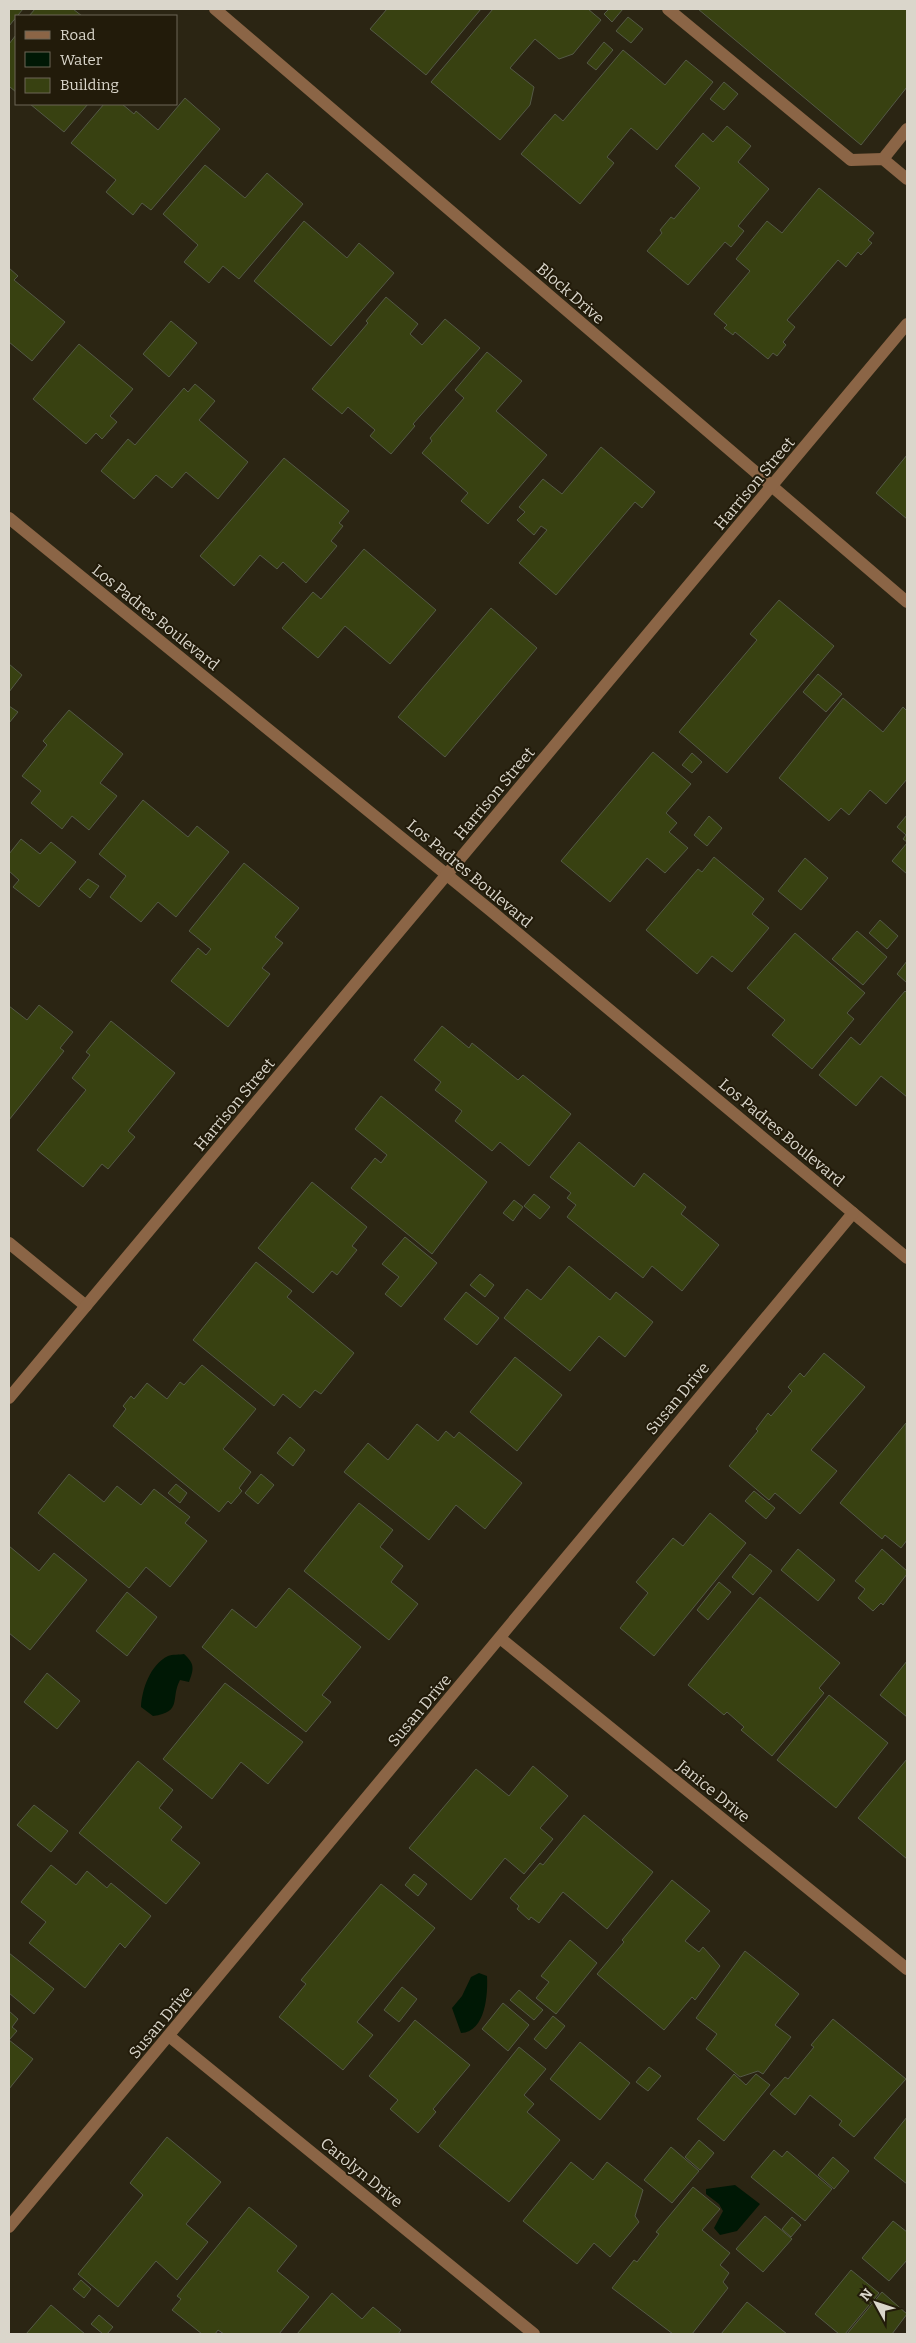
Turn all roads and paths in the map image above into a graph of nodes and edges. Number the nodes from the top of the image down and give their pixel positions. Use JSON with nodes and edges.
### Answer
{"nodes":[{"id":1,"x":215,"y":9,"type":"edge"},
{"id":2,"x":668,"y":9,"type":"edge"},
{"id":3,"x":907,"y":129,"type":"edge"},
{"id":4,"x":882,"y":159,"type":"junction"},
{"id":5,"x":907,"y":179,"type":"edge"},
{"id":6,"x":907,"y":324,"type":"edge"},
{"id":7,"x":772,"y":486,"type":"junction"},
{"id":8,"x":9,"y":518,"type":"edge"},
{"id":9,"x":907,"y":602,"type":"edge"},
{"id":10,"x":447,"y":874,"type":"junction"},
{"id":11,"x":853,"y":1212,"type":"junction"},
{"id":12,"x":9,"y":1243,"type":"edge"},
{"id":13,"x":907,"y":1258,"type":"edge"},
{"id":14,"x":86,"y":1306,"type":"junction"},
{"id":15,"x":9,"y":1398,"type":"edge"},
{"id":16,"x":500,"y":1638,"type":"junction"},
{"id":17,"x":907,"y":1969,"type":"edge"},
{"id":18,"x":169,"y":2036,"type":"junction"},
{"id":19,"x":9,"y":2227,"type":"edge"},
{"id":20,"x":534,"y":2334,"type":"edge"}],
"edges":[{"from":1,"to":7,"type":"street","name":"Block Drive"},
{"from":2,"to":4,"type":"street"},
{"from":3,"to":4,"type":"street"},
{"from":4,"to":5,"type":"street"},
{"from":6,"to":7,"type":"street","name":"Harrison Street"},
{"from":7,"to":9,"type":"street","name":"Block Drive"},
{"from":7,"to":10,"type":"street","name":"Harrison Street"},
{"from":8,"to":10,"type":"street","name":"Los Padres Boulevard"},
{"from":10,"to":11,"type":"street","name":"Los Padres Boulevard"},
{"from":10,"to":14,"type":"street","name":"Harrison Street"},
{"from":11,"to":13,"type":"street","name":"Los Padres Boulevard"},
{"from":11,"to":16,"type":"street","name":"Susan Drive"},
{"from":12,"to":14,"type":"street"},
{"from":14,"to":15,"type":"street","name":"Harrison Street"},
{"from":16,"to":17,"type":"street","name":"Janice Drive"},
{"from":16,"to":18,"type":"street","name":"Susan Drive"},
{"from":18,"to":19,"type":"street","name":"Susan Drive"},
{"from":18,"to":20,"type":"street","name":"Carolyn Drive"}]}
